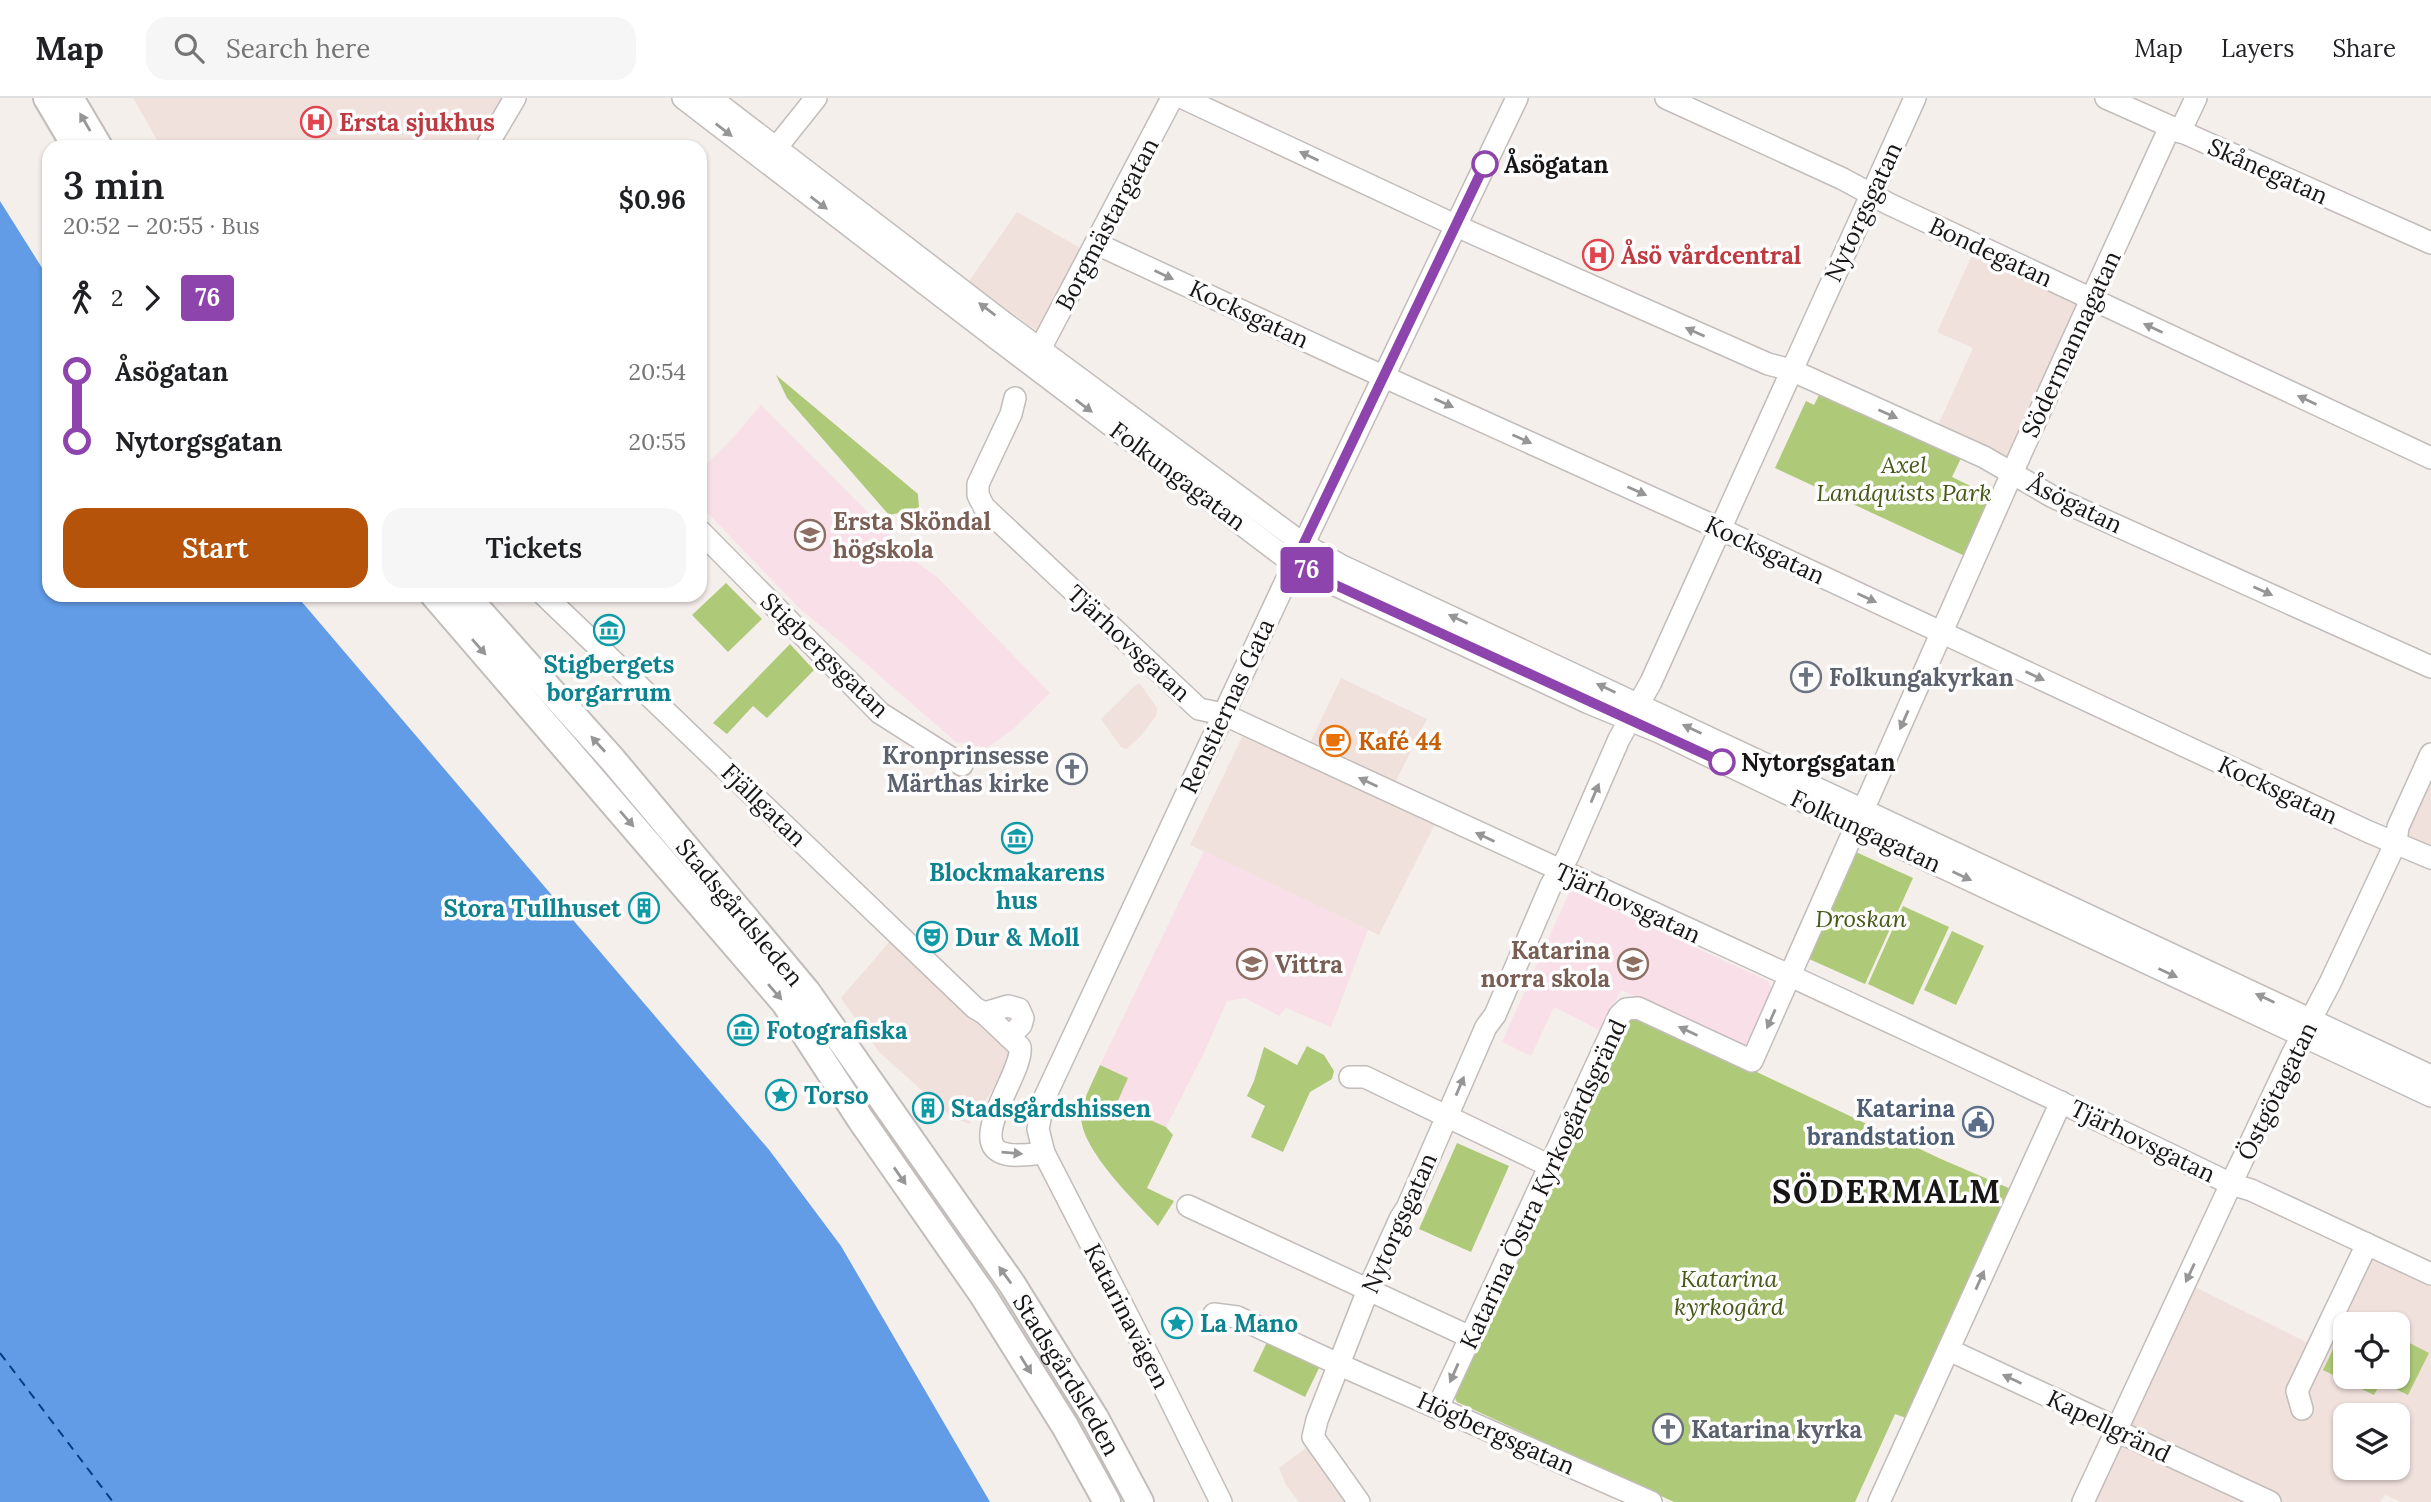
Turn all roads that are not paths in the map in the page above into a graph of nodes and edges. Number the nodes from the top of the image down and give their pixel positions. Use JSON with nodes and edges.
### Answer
{"nodes":[{"id":1,"x":47,"y":98,"type":"edge"},
{"id":2,"x":70,"y":98,"type":"edge"},
{"id":3,"x":515,"y":98,"type":"edge"},
{"id":4,"x":683,"y":98,"type":"edge"},
{"id":5,"x":711,"y":98,"type":"edge"},
{"id":6,"x":816,"y":98,"type":"edge"},
{"id":7,"x":1172,"y":98,"type":"edge"},
{"id":8,"x":1183,"y":98,"type":"edge"},
{"id":9,"x":1517,"y":98,"type":"edge"},
{"id":10,"x":1666,"y":98,"type":"edge"},
{"id":11,"x":1915,"y":98,"type":"edge"},
{"id":12,"x":2106,"y":98,"type":"edge"},
{"id":13,"x":2196,"y":98,"type":"edge"},
{"id":14,"x":2175,"y":130,"type":"junction"},
{"id":15,"x":72,"y":140,"type":"edge"},
{"id":16,"x":95,"y":140,"type":"edge"},
{"id":17,"x":490,"y":140,"type":"edge"},
{"id":18,"x":770,"y":155,"type":"junction"},
{"id":19,"x":1871,"y":195,"type":"junction"},
{"id":20,"x":1455,"y":225,"type":"junction"},
{"id":21,"x":2431,"y":243,"type":"edge"},
{"id":22,"x":1097,"y":244,"type":"junction"},
{"id":23,"x":2091,"y":299,"type":"junction"},
{"id":24,"x":1040,"y":349,"type":"junction"},
{"id":25,"x":1791,"y":370,"type":"junction"},
{"id":26,"x":1383,"y":376,"type":"junction"},
{"id":27,"x":1015,"y":398,"type":"dead end"},
{"id":28,"x":2431,"y":458,"type":"edge"},
{"id":29,"x":2013,"y":472,"type":"junction"},
{"id":30,"x":1721,"y":530,"type":"junction"},
{"id":31,"x":707,"y":538,"type":"edge"},
{"id":32,"x":1299,"y":554,"type":"junction"},
{"id":33,"x":441,"y":602,"type":"edge"},
{"id":34,"x":471,"y":602,"type":"edge"},
{"id":35,"x":551,"y":602,"type":"edge"},
{"id":36,"x":1942,"y":633,"type":"junction"},
{"id":37,"x":2431,"y":667,"type":"edge"},
{"id":38,"x":1634,"y":712,"type":"junction"},
{"id":39,"x":1223,"y":715,"type":"junction"},
{"id":40,"x":2431,"y":754,"type":"edge"},
{"id":41,"x":962,"y":765,"type":"dead end"},
{"id":42,"x":1860,"y":819,"type":"junction"},
{"id":43,"x":2396,"y":842,"type":"junction"},
{"id":44,"x":2431,"y":858,"type":"edge"},
{"id":45,"x":1559,"y":871,"type":"junction"},
{"id":46,"x":1790,"y":976,"type":"junction"},
{"id":47,"x":2308,"y":1027,"type":"junction"},
{"id":48,"x":1752,"y":1061,"type":"joint"},
{"id":49,"x":2431,"y":1076,"type":"edge"},
{"id":50,"x":1350,"y":1077,"type":"dead end"},
{"id":51,"x":2431,"y":1096,"type":"edge"},
{"id":52,"x":2062,"y":1101,"type":"junction"},
{"id":53,"x":884,"y":1105,"type":"junction"},
{"id":54,"x":1448,"y":1116,"type":"junction"},
{"id":55,"x":861,"y":1119,"type":"junction"},
{"id":56,"x":1038,"y":1129,"type":"joint"},
{"id":57,"x":1044,"y":1153,"type":"junction"},
{"id":58,"x":1550,"y":1166,"type":"junction"},
{"id":59,"x":2231,"y":1184,"type":"junction"},
{"id":60,"x":1188,"y":1206,"type":"dead end"},
{"id":61,"x":2367,"y":1244,"type":"junction"},
{"id":62,"x":2431,"y":1274,"type":"edge"},
{"id":63,"x":1368,"y":1290,"type":"junction"},
{"id":64,"x":1214,"y":1314,"type":"dead end"},
{"id":65,"x":1470,"y":1337,"type":"junction"},
{"id":66,"x":1949,"y":1350,"type":"junction"},
{"id":67,"x":1340,"y":1366,"type":"junction"},
{"id":68,"x":1438,"y":1407,"type":"junction"},
{"id":69,"x":2302,"y":1409,"type":"dead end"},
{"id":70,"x":2117,"y":1431,"type":"junction"},
{"id":71,"x":1107,"y":1502,"type":"edge"},
{"id":72,"x":1140,"y":1502,"type":"edge"},
{"id":73,"x":1221,"y":1502,"type":"edge"},
{"id":74,"x":1359,"y":1502,"type":"edge"},
{"id":75,"x":1651,"y":1502,"type":"edge"},
{"id":76,"x":1879,"y":1502,"type":"edge"},
{"id":77,"x":2083,"y":1502,"type":"edge"},
{"id":78,"x":2270,"y":1502,"type":"edge"}],
"edges":[{"from":1,"to":15,"type":"main road"},
{"from":16,"to":2,"type":"main road","one_way":true},
{"from":3,"to":17,"type":"street"},
{"from":4,"to":18,"type":"street","name":"Folkungagatan","one_way":true},
{"from":5,"to":18,"type":"street","name":"Folkungagatan"},
{"from":6,"to":18,"type":"street"},
{"from":7,"to":22,"type":"street","name":"Borgmästargatan"},
{"from":20,"to":8,"type":"street","name":"Åsögatan","one_way":true},
{"from":9,"to":20,"type":"street","name":"Renstiernas Gata"},
{"from":10,"to":19,"type":"street","name":"Bondegatan"},
{"from":11,"to":19,"type":"street","name":"Nytorgsgatan"},
{"from":12,"to":14,"type":"street","name":"Skånegatan"},
{"from":13,"to":14,"type":"street","name":"Södermannagatan"},
{"from":14,"to":21,"type":"street","name":"Skånegatan"},
{"from":14,"to":23,"type":"street","name":"Södermannagatan"},
{"from":24,"to":18,"type":"street","name":"Folkungagatan","one_way":true},
{"from":18,"to":32,"type":"street","name":"Folkungagatan","one_way":true},
{"from":19,"to":23,"type":"street","name":"Bondegatan"},
{"from":19,"to":25,"type":"street","name":"Nytorgsgatan"},
{"from":25,"to":20,"type":"street","name":"Åsögatan","one_way":true},
{"from":20,"to":26,"type":"street","name":"Renstiernas Gata"},
{"from":22,"to":24,"type":"street","name":"Borgmästargatan"},
{"from":22,"to":26,"type":"street","name":"Kocksgatan","one_way":true},
{"from":28,"to":23,"type":"street","name":"Bondegatan","one_way":true},
{"from":23,"to":29,"type":"street","name":"Södermannagatan"},
{"from":24,"to":32,"type":"street","name":"Folkungagatan"},
{"from":25,"to":29,"type":"street","name":"Åsögatan","one_way":true},
{"from":25,"to":30,"type":"street","name":"Nytorgsgatan"},
{"from":26,"to":30,"type":"street","name":"Kocksgatan","one_way":true},
{"from":26,"to":32,"type":"street","name":"Renstiernas Gata"},
{"from":27,"to":39,"type":"street","name":"Tjärhovsgatan"},
{"from":29,"to":36,"type":"street","name":"Södermannagatan"},
{"from":29,"to":37,"type":"street","name":"Åsögatan","one_way":true},
{"from":30,"to":36,"type":"street","name":"Kocksgatan","one_way":true},
{"from":30,"to":38,"type":"street","name":"Nytorgsgatan"},
{"from":31,"to":41,"type":"street","name":"Stigbergsgatan"},
{"from":32,"to":38,"type":"street","name":"Folkungagatan"},
{"from":32,"to":39,"type":"street","name":"Renstiernas Gata"},
{"from":33,"to":55,"type":"main road","name":"Stadsgårdsleden","one_way":true},
{"from":53,"to":34,"type":"main road","name":"Stadsgårdsleden","one_way":true},
{"from":35,"to":57,"type":"street","name":"Fjällgatan","one_way":true},
{"from":36,"to":42,"type":"street","name":"Södermannagatan","one_way":true},
{"from":36,"to":43,"type":"street","name":"Kocksgatan","one_way":true},
{"from":38,"to":42,"type":"street","name":"Folkungagatan"},
{"from":45,"to":38,"type":"street","name":"Nytorgsgatan","one_way":true},
{"from":45,"to":39,"type":"street","name":"Tjärhovsgatan","one_way":true},
{"from":39,"to":56,"type":"street","name":"Renstiernas Gata"},
{"from":40,"to":43,"type":"street","name":"Östgötagatan"},
{"from":42,"to":46,"type":"street","name":"Södermannagatan"},
{"from":42,"to":47,"type":"street","name":"Folkungagatan"},
{"from":43,"to":44,"type":"street","name":"Kocksgatan"},
{"from":43,"to":47,"type":"street","name":"Östgötagatan"},
{"from":45,"to":46,"type":"street","name":"Tjärhovsgatan"},
{"from":54,"to":45,"type":"street","name":"Nytorgsgatan","one_way":true},
{"from":46,"to":48,"type":"street","name":"Södermannagatan","one_way":true},
{"from":46,"to":52,"type":"street","name":"Tjärhovsgatan"},
{"from":47,"to":49,"type":"street","name":"Folkungagatan"},
{"from":47,"to":51,"type":"street","name":"Folkungagatan"},
{"from":47,"to":59,"type":"street","name":"Östgötagatan"},
{"from":48,"to":58,"type":"street","name":"Katarina Östra Kyrkogårdsgränd","one_way":true},
{"from":50,"to":54,"type":"street"},
{"from":52,"to":59,"type":"street","name":"Tjärhovsgatan"},
{"from":66,"to":52,"type":"street","one_way":true},
{"from":53,"to":55,"type":"main road"},
{"from":72,"to":53,"type":"main road","name":"Stadsgårdsleden","one_way":true},
{"from":54,"to":58,"type":"street"},
{"from":54,"to":63,"type":"street","name":"Nytorgsgatan"},
{"from":55,"to":71,"type":"main road","name":"Stadsgårdsleden","one_way":true},
{"from":56,"to":57,"type":"street","name":"Katarinavägen"},
{"from":57,"to":73,"type":"street","name":"Katarinavägen"},
{"from":58,"to":65,"type":"street","name":"Katarina Östra Kyrkogårdsgränd"},
{"from":59,"to":61,"type":"street","name":"Tjärhovsgatan"},
{"from":59,"to":70,"type":"street","name":"Östgötagatan","one_way":true},
{"from":60,"to":63,"type":"street"},
{"from":61,"to":62,"type":"street","name":"Tjärhovsgatan"},
{"from":61,"to":69,"type":"street"},
{"from":63,"to":65,"type":"street"},
{"from":63,"to":67,"type":"street","name":"Nytorgsgatan"},
{"from":64,"to":67,"type":"street","name":"Högbergsgatan"},
{"from":65,"to":68,"type":"street","name":"Katarina Östra Kyrkogårdsgränd","one_way":true},
{"from":70,"to":66,"type":"street","name":"Kapellgränd","one_way":true},
{"from":66,"to":76,"type":"street"},
{"from":67,"to":68,"type":"street","name":"Högbergsgatan"},
{"from":67,"to":74,"type":"street","name":"Nytorgsgatan"},
{"from":68,"to":75,"type":"street","name":"Högbergsgatan"},
{"from":70,"to":77,"type":"street","name":"Östgötagatan"},
{"from":70,"to":78,"type":"street","name":"Kapellgränd"}]}
